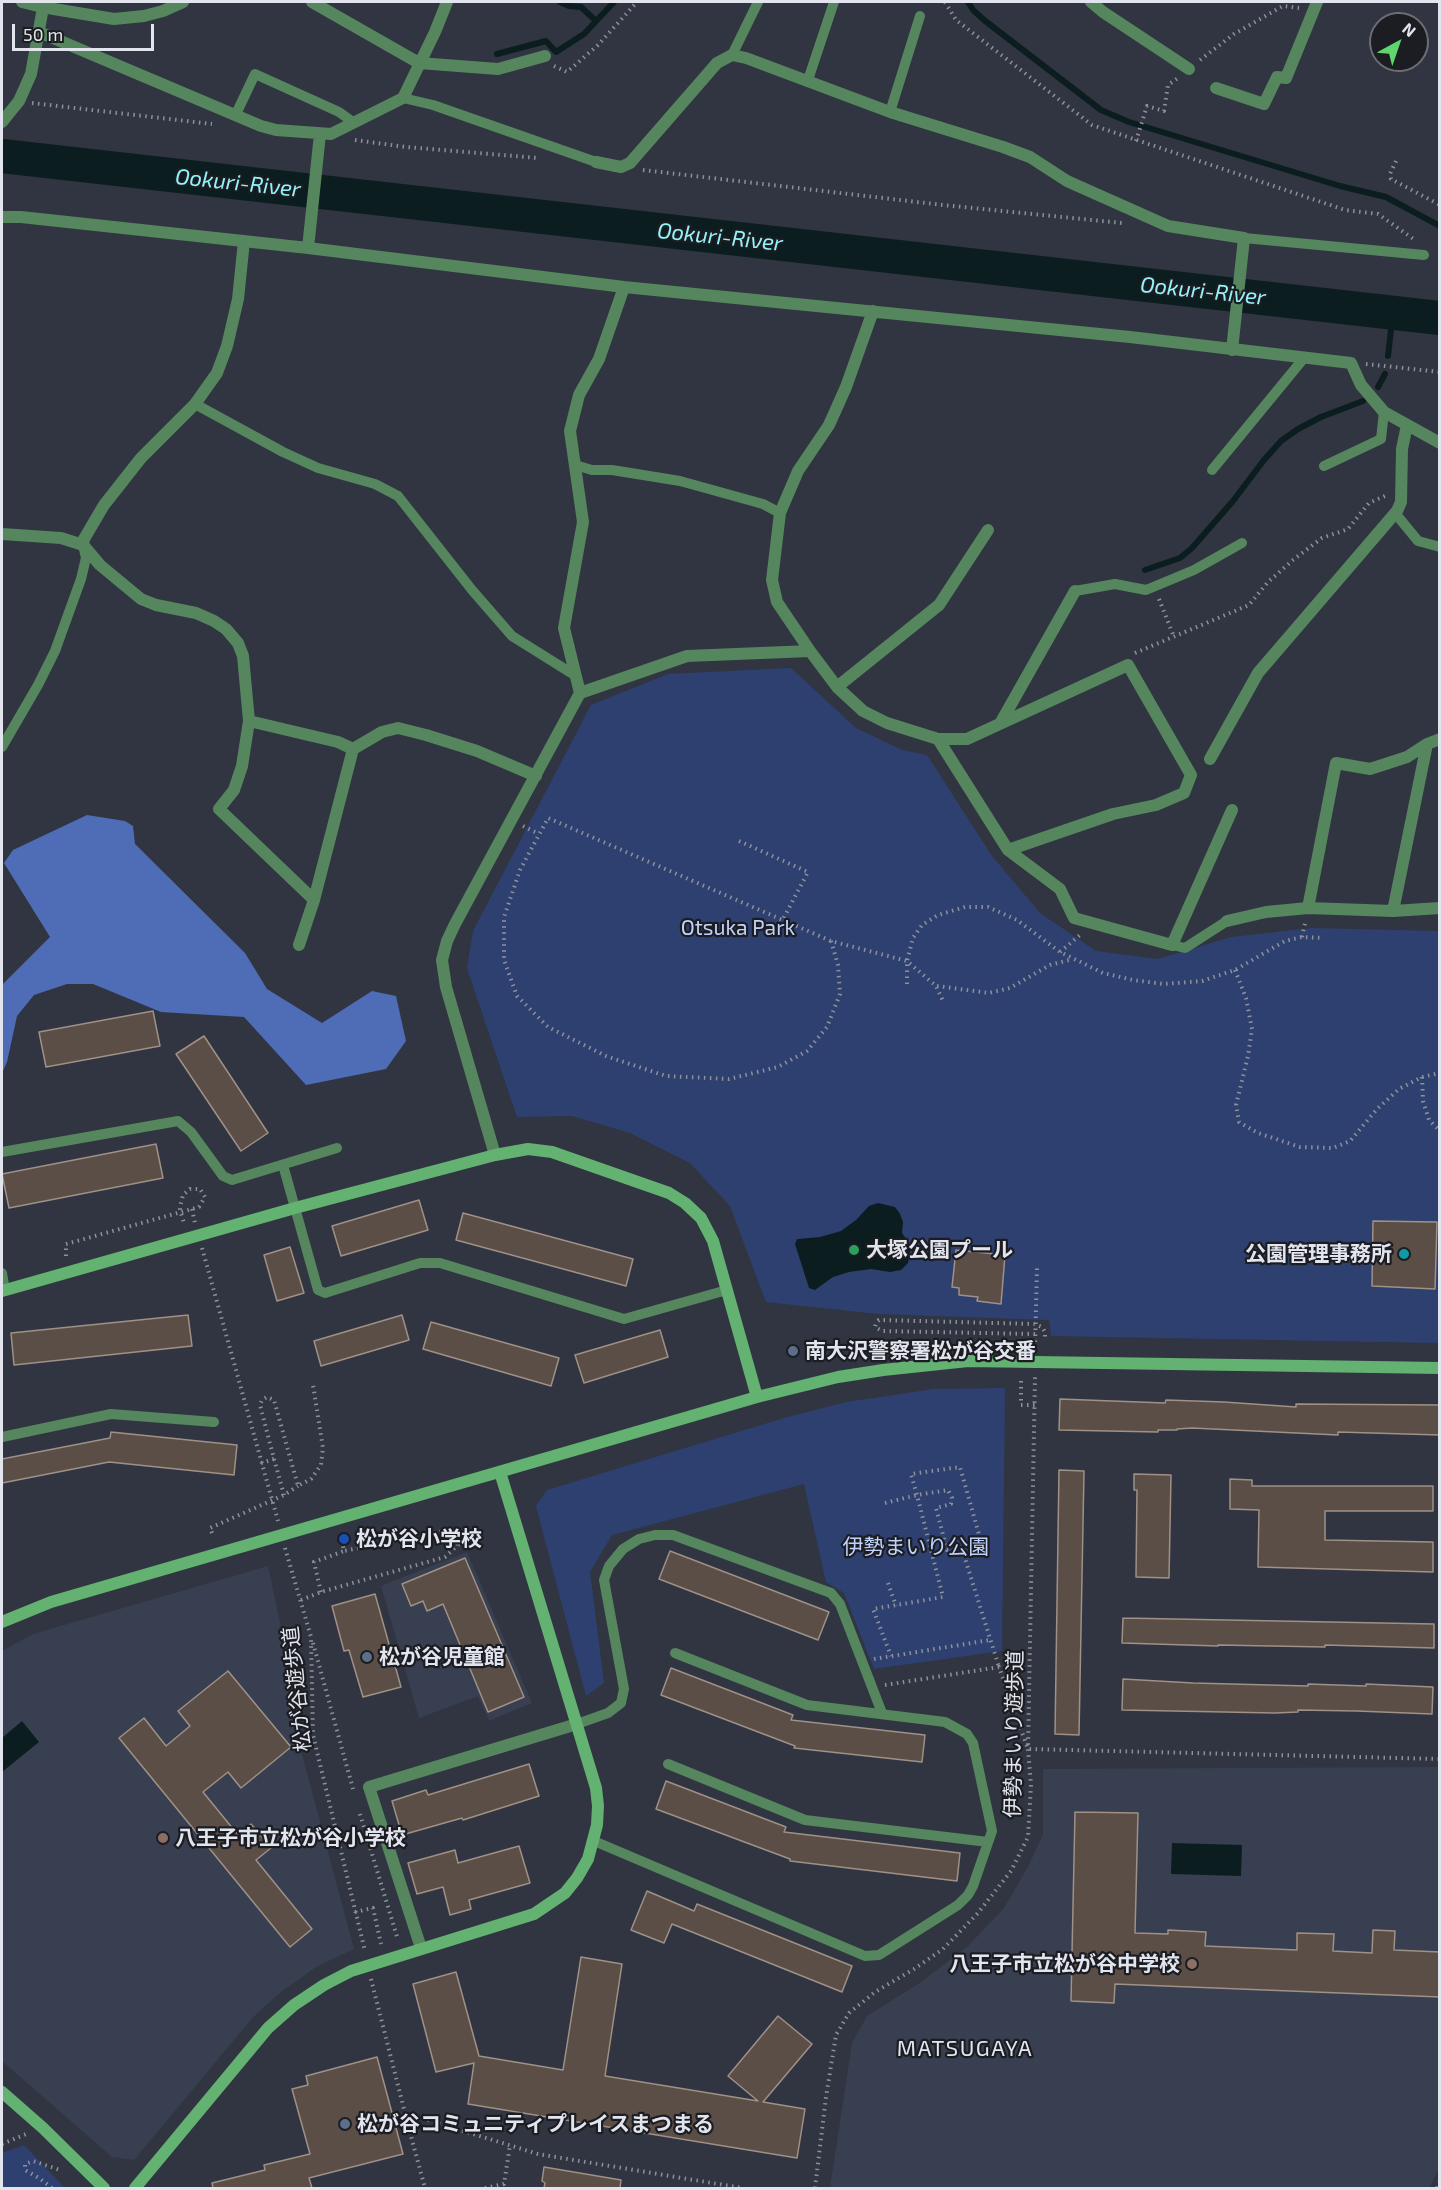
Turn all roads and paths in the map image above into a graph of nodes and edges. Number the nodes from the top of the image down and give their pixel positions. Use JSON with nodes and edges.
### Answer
{"nodes":[{"id":1,"x":22,"y":2,"type":"edge"},
{"id":2,"x":183,"y":2,"type":"edge"},
{"id":3,"x":312,"y":2,"type":"edge"},
{"id":4,"x":447,"y":2,"type":"edge"},
{"id":5,"x":637,"y":2,"type":"edge"},
{"id":6,"x":758,"y":2,"type":"edge"},
{"id":7,"x":834,"y":2,"type":"edge"},
{"id":8,"x":945,"y":2,"type":"edge"},
{"id":9,"x":1090,"y":2,"type":"edge"},
{"id":10,"x":43,"y":4,"type":"edge"},
{"id":11,"x":1316,"y":5,"type":"edge"},
{"id":12,"x":1104,"y":7,"type":"edge"},
{"id":13,"x":920,"y":16,"type":"dead end"},
{"id":14,"x":39,"y":32,"type":"junction"},
{"id":15,"x":732,"y":55,"type":"junction"},
{"id":16,"x":545,"y":56,"type":"joint"},
{"id":17,"x":419,"y":63,"type":"junction"},
{"id":18,"x":1189,"y":69,"type":"junction"},
{"id":19,"x":808,"y":80,"type":"junction"},
{"id":20,"x":1216,"y":88,"type":"dead end"},
{"id":21,"x":403,"y":98,"type":"junction"},
{"id":22,"x":29,"y":103,"type":"dead end"},
{"id":23,"x":890,"y":112,"type":"junction"},
{"id":24,"x":236,"y":114,"type":"junction"},
{"id":25,"x":2,"y":122,"type":"edge"},
{"id":26,"x":353,"y":122,"type":"junction"},
{"id":27,"x":216,"y":124,"type":"dead end"},
{"id":28,"x":320,"y":137,"type":"junction"},
{"id":29,"x":350,"y":139,"type":"dead end"},
{"id":30,"x":1136,"y":140,"type":"junction"},
{"id":31,"x":540,"y":159,"type":"dead end"},
{"id":32,"x":1396,"y":161,"type":"dead end"},
{"id":33,"x":596,"y":162,"type":"joint"},
{"id":34,"x":635,"y":169,"type":"dead end"},
{"id":35,"x":1440,"y":206,"type":"edge"},
{"id":36,"x":2,"y":217,"type":"edge"},
{"id":37,"x":1132,"y":224,"type":"dead end"},
{"id":38,"x":244,"y":241,"type":"junction"},
{"id":39,"x":1244,"y":242,"type":"junction"},
{"id":40,"x":1419,"y":243,"type":"dead end"},
{"id":41,"x":308,"y":245,"type":"junction"},
{"id":42,"x":1424,"y":255,"type":"dead end"},
{"id":43,"x":624,"y":287,"type":"junction"},
{"id":44,"x":873,"y":311,"type":"junction"},
{"id":45,"x":1232,"y":347,"type":"junction"},
{"id":46,"x":1304,"y":358,"type":"junction"},
{"id":47,"x":1351,"y":363,"type":"junction"},
{"id":48,"x":1440,"y":372,"type":"edge"},
{"id":49,"x":195,"y":404,"type":"junction"},
{"id":50,"x":1384,"y":412,"type":"junction"},
{"id":51,"x":1407,"y":425,"type":"junction"},
{"id":52,"x":1440,"y":442,"type":"edge"},
{"id":53,"x":575,"y":465,"type":"junction"},
{"id":54,"x":1324,"y":466,"type":"dead end"},
{"id":55,"x":1212,"y":470,"type":"dead end"},
{"id":56,"x":1389,"y":494,"type":"dead end"},
{"id":57,"x":780,"y":513,"type":"junction"},
{"id":58,"x":1395,"y":513,"type":"junction"},
{"id":59,"x":988,"y":530,"type":"dead end"},
{"id":60,"x":2,"y":534,"type":"edge"},
{"id":61,"x":1242,"y":543,"type":"dead end"},
{"id":62,"x":83,"y":545,"type":"junction"},
{"id":63,"x":1440,"y":547,"type":"edge"},
{"id":64,"x":1154,"y":586,"type":"junction"},
{"id":65,"x":1075,"y":591,"type":"joint"},
{"id":66,"x":1174,"y":637,"type":"junction"},
{"id":67,"x":810,"y":651,"type":"junction"},
{"id":68,"x":1128,"y":665,"type":"junction"},
{"id":69,"x":576,"y":676,"type":"junction"},
{"id":70,"x":837,"y":687,"type":"junction"},
{"id":71,"x":580,"y":693,"type":"junction"},
{"id":72,"x":249,"y":721,"type":"junction"},
{"id":73,"x":1001,"y":723,"type":"junction"},
{"id":74,"x":938,"y":739,"type":"junction"},
{"id":75,"x":1440,"y":739,"type":"edge"},
{"id":76,"x":1427,"y":744,"type":"junction"},
{"id":77,"x":2,"y":747,"type":"edge"},
{"id":78,"x":353,"y":749,"type":"junction"},
{"id":79,"x":1210,"y":759,"type":"dead end"},
{"id":80,"x":536,"y":776,"type":"junction"},
{"id":81,"x":1232,"y":810,"type":"dead end"},
{"id":82,"x":739,"y":841,"type":"dead end"},
{"id":83,"x":1008,"y":850,"type":"junction"},
{"id":84,"x":314,"y":900,"type":"junction"},
{"id":85,"x":1308,"y":908,"type":"junction"},
{"id":86,"x":1440,"y":908,"type":"edge"},
{"id":87,"x":1393,"y":911,"type":"junction"},
{"id":88,"x":782,"y":921,"type":"junction"},
{"id":89,"x":1227,"y":921,"type":"joint"},
{"id":90,"x":1095,"y":923,"type":"junction"},
{"id":91,"x":1322,"y":938,"type":"dead end"},
{"id":92,"x":831,"y":941,"type":"junction"},
{"id":93,"x":299,"y":945,"type":"dead end"},
{"id":94,"x":1172,"y":945,"type":"junction"},
{"id":95,"x":1060,"y":952,"type":"junction"},
{"id":96,"x":1073,"y":959,"type":"junction"},
{"id":97,"x":907,"y":961,"type":"junction"},
{"id":98,"x":1235,"y":970,"type":"junction"},
{"id":99,"x":907,"y":984,"type":"dead end"},
{"id":100,"x":936,"y":986,"type":"junction"},
{"id":101,"x":944,"y":1003,"type":"dead end"},
{"id":102,"x":1440,"y":1073,"type":"edge"},
{"id":103,"x":1422,"y":1077,"type":"junction"},
{"id":104,"x":1440,"y":1131,"type":"edge"},
{"id":105,"x":337,"y":1148,"type":"dead end"},
{"id":106,"x":2,"y":1152,"type":"edge"},
{"id":107,"x":495,"y":1155,"type":"junction"},
{"id":108,"x":283,"y":1165,"type":"junction"},
{"id":109,"x":295,"y":1208,"type":"junction"},
{"id":110,"x":184,"y":1223,"type":"dead end"},
{"id":111,"x":66,"y":1256,"type":"dead end"},
{"id":112,"x":1037,"y":1268,"type":"dead end"},
{"id":113,"x":2,"y":1273,"type":"edge"},
{"id":114,"x":211,"y":1280,"type":"dead end"},
{"id":115,"x":727,"y":1290,"type":"junction"},
{"id":116,"x":3,"y":1291,"type":"edge"},
{"id":117,"x":1035,"y":1334,"type":"junction"},
{"id":118,"x":1045,"y":1341,"type":"dead end"},
{"id":119,"x":1035,"y":1357,"type":"dead end"},
{"id":120,"x":1440,"y":1368,"type":"edge"},
{"id":121,"x":1035,"y":1369,"type":"dead end"},
{"id":122,"x":1021,"y":1381,"type":"dead end"},
{"id":123,"x":313,"y":1385,"type":"dead end"},
{"id":124,"x":757,"y":1397,"type":"junction"},
{"id":125,"x":1035,"y":1405,"type":"junction"},
{"id":126,"x":214,"y":1422,"type":"dead end"},
{"id":127,"x":2,"y":1437,"type":"edge"},
{"id":128,"x":274,"y":1459,"type":"junction"},
{"id":129,"x":261,"y":1463,"type":"junction"},
{"id":130,"x":500,"y":1472,"type":"junction"},
{"id":131,"x":266,"y":1479,"type":"dead end"},
{"id":132,"x":298,"y":1486,"type":"junction"},
{"id":133,"x":284,"y":1495,"type":"junction"},
{"id":134,"x":917,"y":1495,"type":"junction"},
{"id":135,"x":885,"y":1503,"type":"dead end"},
{"id":136,"x":212,"y":1533,"type":"dead end"},
{"id":137,"x":343,"y":1546,"type":"dead end"},
{"id":138,"x":962,"y":1549,"type":"junction"},
{"id":139,"x":344,"y":1551,"type":"junction"},
{"id":140,"x":888,"y":1584,"type":"dead end"},
{"id":141,"x":297,"y":1588,"type":"dead end"},
{"id":142,"x":321,"y":1592,"type":"junction"},
{"id":143,"x":301,"y":1600,"type":"junction"},
{"id":144,"x":896,"y":1606,"type":"junction"},
{"id":145,"x":2,"y":1622,"type":"edge"},
{"id":146,"x":990,"y":1640,"type":"junction"},
{"id":147,"x":675,"y":1653,"type":"dead end"},
{"id":148,"x":891,"y":1656,"type":"junction"},
{"id":149,"x":873,"y":1659,"type":"dead end"},
{"id":150,"x":999,"y":1667,"type":"junction"},
{"id":151,"x":872,"y":1687,"type":"junction"},
{"id":152,"x":882,"y":1713,"type":"junction"},
{"id":153,"x":577,"y":1724,"type":"junction"},
{"id":154,"x":1028,"y":1749,"type":"junction"},
{"id":155,"x":1440,"y":1759,"type":"edge"},
{"id":156,"x":668,"y":1764,"type":"dead end"},
{"id":157,"x":594,"y":1841,"type":"junction"},
{"id":158,"x":988,"y":1842,"type":"junction"},
{"id":159,"x":355,"y":1912,"type":"junction"},
{"id":160,"x":381,"y":1944,"type":"dead end"},
{"id":161,"x":421,"y":1948,"type":"junction"},
{"id":162,"x":367,"y":1961,"type":"dead end"},
{"id":163,"x":369,"y":1972,"type":"dead end"},
{"id":164,"x":2,"y":2092,"type":"edge"},
{"id":165,"x":405,"y":2113,"type":"junction"},
{"id":166,"x":43,"y":2128,"type":"junction"},
{"id":167,"x":2,"y":2144,"type":"edge"},
{"id":168,"x":510,"y":2145,"type":"junction"},
{"id":169,"x":60,"y":2170,"type":"dead end"},
{"id":170,"x":1440,"y":2181,"type":"edge"},
{"id":171,"x":52,"y":2188,"type":"edge"},
{"id":172,"x":104,"y":2188,"type":"edge"},
{"id":173,"x":135,"y":2188,"type":"edge"},
{"id":174,"x":424,"y":2188,"type":"edge"},
{"id":175,"x":485,"y":2188,"type":"edge"},
{"id":176,"x":741,"y":2188,"type":"edge"},
{"id":177,"x":815,"y":2188,"type":"edge"},
{"id":178,"x":1437,"y":2188,"type":"edge"}],
"edges":[{"from":1,"to":10,"type":"street"},
{"from":2,"to":10,"type":"street"},
{"from":3,"to":17,"type":"street"},
{"from":4,"to":17,"type":"street"},
{"from":5,"to":16,"type":"path"},
{"from":6,"to":15,"type":"lane"},
{"from":7,"to":19,"type":"lane"},
{"from":8,"to":30,"type":"path"},
{"from":9,"to":12,"type":"street"},
{"from":10,"to":14,"type":"street"},
{"from":11,"to":18,"type":"path"},
{"from":11,"to":20,"type":"street"},
{"from":12,"to":18,"type":"street"},
{"from":13,"to":23,"type":"lane"},
{"from":14,"to":24,"type":"street"},
{"from":14,"to":25,"type":"street"},
{"from":15,"to":19,"type":"street"},
{"from":15,"to":33,"type":"street"},
{"from":16,"to":17,"type":"street"},
{"from":17,"to":21,"type":"street"},
{"from":18,"to":30,"type":"path"},
{"from":19,"to":23,"type":"street"},
{"from":21,"to":26,"type":"street"},
{"from":21,"to":33,"type":"lane"},
{"from":22,"to":27,"type":"path"},
{"from":23,"to":39,"type":"street"},
{"from":24,"to":26,"type":"lane"},
{"from":24,"to":28,"type":"street"},
{"from":26,"to":28,"type":"street"},
{"from":28,"to":41,"type":"street"},
{"from":29,"to":31,"type":"path"},
{"from":30,"to":40,"type":"path"},
{"from":32,"to":35,"type":"path"},
{"from":34,"to":37,"type":"path"},
{"from":36,"to":38,"type":"street"},
{"from":38,"to":41,"type":"street"},
{"from":38,"to":49,"type":"street"},
{"from":39,"to":42,"type":"lane"},
{"from":39,"to":45,"type":"street"},
{"from":41,"to":43,"type":"street"},
{"from":43,"to":44,"type":"street"},
{"from":43,"to":53,"type":"street"},
{"from":44,"to":45,"type":"street"},
{"from":44,"to":57,"type":"street"},
{"from":45,"to":46,"type":"street"},
{"from":46,"to":47,"type":"street"},
{"from":46,"to":55,"type":"lane"},
{"from":47,"to":48,"type":"path"},
{"from":47,"to":50,"type":"street"},
{"from":49,"to":62,"type":"street"},
{"from":49,"to":69,"type":"lane"},
{"from":50,"to":51,"type":"street"},
{"from":50,"to":54,"type":"lane"},
{"from":51,"to":52,"type":"street"},
{"from":51,"to":58,"type":"street"},
{"from":53,"to":57,"type":"lane"},
{"from":53,"to":69,"type":"street"},
{"from":56,"to":66,"type":"path"},
{"from":57,"to":67,"type":"street"},
{"from":58,"to":63,"type":"lane"},
{"from":58,"to":79,"type":"street"},
{"from":59,"to":70,"type":"street"},
{"from":60,"to":62,"type":"street"},
{"from":61,"to":64,"type":"lane"},
{"from":62,"to":72,"type":"street"},
{"from":62,"to":77,"type":"lane"},
{"from":64,"to":65,"type":"lane"},
{"from":64,"to":66,"type":"path"},
{"from":65,"to":73,"type":"street"},
{"from":66,"to":68,"type":"path"},
{"from":67,"to":70,"type":"street"},
{"from":67,"to":71,"type":"street"},
{"from":68,"to":73,"type":"street"},
{"from":68,"to":83,"type":"street"},
{"from":69,"to":71,"type":"street"},
{"from":70,"to":74,"type":"street"},
{"from":71,"to":80,"type":"street"},
{"from":72,"to":78,"type":"street"},
{"from":72,"to":84,"type":"street"},
{"from":73,"to":74,"type":"street"},
{"from":74,"to":83,"type":"street"},
{"from":75,"to":76,"type":"street"},
{"from":76,"to":85,"type":"street"},
{"from":76,"to":87,"type":"street"},
{"from":78,"to":80,"type":"street"},
{"from":78,"to":84,"type":"street"},
{"from":80,"to":107,"type":"street"},
{"from":81,"to":94,"type":"street"},
{"from":82,"to":88,"type":"path"},
{"from":83,"to":90,"type":"street"},
{"from":84,"to":93,"type":"street"},
{"from":85,"to":87,"type":"street"},
{"from":85,"to":89,"type":"street"},
{"from":86,"to":87,"type":"street"},
{"from":88,"to":92,"type":"path"},
{"from":88,"to":92,"type":"path"},
{"from":89,"to":94,"type":"lane"},
{"from":90,"to":94,"type":"street"},
{"from":90,"to":95,"type":"path"},
{"from":91,"to":98,"type":"path"},
{"from":92,"to":97,"type":"path"},
{"from":95,"to":96,"type":"path"},
{"from":95,"to":97,"type":"path"},
{"from":96,"to":98,"type":"path"},
{"from":96,"to":100,"type":"path"},
{"from":97,"to":99,"type":"path"},
{"from":97,"to":100,"type":"path"},
{"from":98,"to":103,"type":"path"},
{"from":100,"to":101,"type":"path"},
{"from":102,"to":103,"type":"path"},
{"from":103,"to":104,"type":"path"},
{"from":105,"to":108,"type":"lane"},
{"from":106,"to":108,"type":"lane"},
{"from":107,"to":109,"type":"street"},
{"from":107,"to":115,"type":"street"},
{"from":108,"to":109,"type":"lane"},
{"from":109,"to":115,"type":"lane"},
{"from":109,"to":116,"type":"street"},
{"from":110,"to":111,"type":"path"},
{"from":112,"to":117,"type":"path"},
{"from":113,"to":116,"type":"lane"},
{"from":114,"to":129,"type":"path"},
{"from":115,"to":124,"type":"street"},
{"from":117,"to":118,"type":"path"},
{"from":117,"to":119,"type":"path"},
{"from":120,"to":124,"type":"street"},
{"from":121,"to":125,"type":"path","name":"伊勢まいり遊歩道"},
{"from":122,"to":125,"type":"path"},
{"from":123,"to":132,"type":"path"},
{"from":124,"to":130,"type":"street"},
{"from":125,"to":154,"type":"path","name":"伊勢まいり遊歩道"},
{"from":126,"to":127,"type":"lane"},
{"from":128,"to":129,"type":"path"},
{"from":128,"to":132,"type":"path"},
{"from":128,"to":133,"type":"path"},
{"from":129,"to":131,"type":"path"},
{"from":130,"to":145,"type":"street"},
{"from":130,"to":153,"type":"street"},
{"from":132,"to":133,"type":"path"},
{"from":133,"to":136,"type":"path"},
{"from":134,"to":135,"type":"path"},
{"from":134,"to":138,"type":"path"},
{"from":134,"to":138,"type":"path"},
{"from":134,"to":144,"type":"path"},
{"from":137,"to":139,"type":"path"},
{"from":138,"to":146,"type":"path"},
{"from":139,"to":142,"type":"path"},
{"from":139,"to":142,"type":"path"},
{"from":140,"to":144,"type":"path"},
{"from":141,"to":143,"type":"path","name":"松が谷遊歩道"},
{"from":142,"to":143,"type":"path"},
{"from":143,"to":159,"type":"path","name":"松が谷遊歩道"},
{"from":144,"to":148,"type":"path"},
{"from":146,"to":148,"type":"path"},
{"from":146,"to":150,"type":"path"},
{"from":147,"to":152,"type":"lane"},
{"from":148,"to":149,"type":"path"},
{"from":150,"to":151,"type":"path"},
{"from":150,"to":154,"type":"path"},
{"from":151,"to":152,"type":"lane"},
{"from":151,"to":153,"type":"lane"},
{"from":152,"to":158,"type":"lane"},
{"from":153,"to":157,"type":"street"},
{"from":153,"to":161,"type":"street"},
{"from":154,"to":155,"type":"path"},
{"from":154,"to":177,"type":"path","name":"伊勢まいり遊歩道"},
{"from":156,"to":158,"type":"lane"},
{"from":157,"to":158,"type":"lane"},
{"from":157,"to":161,"type":"street"},
{"from":159,"to":160,"type":"path"},
{"from":159,"to":162,"type":"path","name":"松が谷遊歩道"},
{"from":161,"to":173,"type":"street"},
{"from":163,"to":165,"type":"path"},
{"from":164,"to":166,"type":"street"},
{"from":165,"to":168,"type":"path"},
{"from":165,"to":174,"type":"path"},
{"from":166,"to":167,"type":"path"},
{"from":166,"to":172,"type":"street"},
{"from":168,"to":175,"type":"path"},
{"from":168,"to":176,"type":"path"},
{"from":169,"to":171,"type":"path"},
{"from":170,"to":178,"type":"path"}]}
